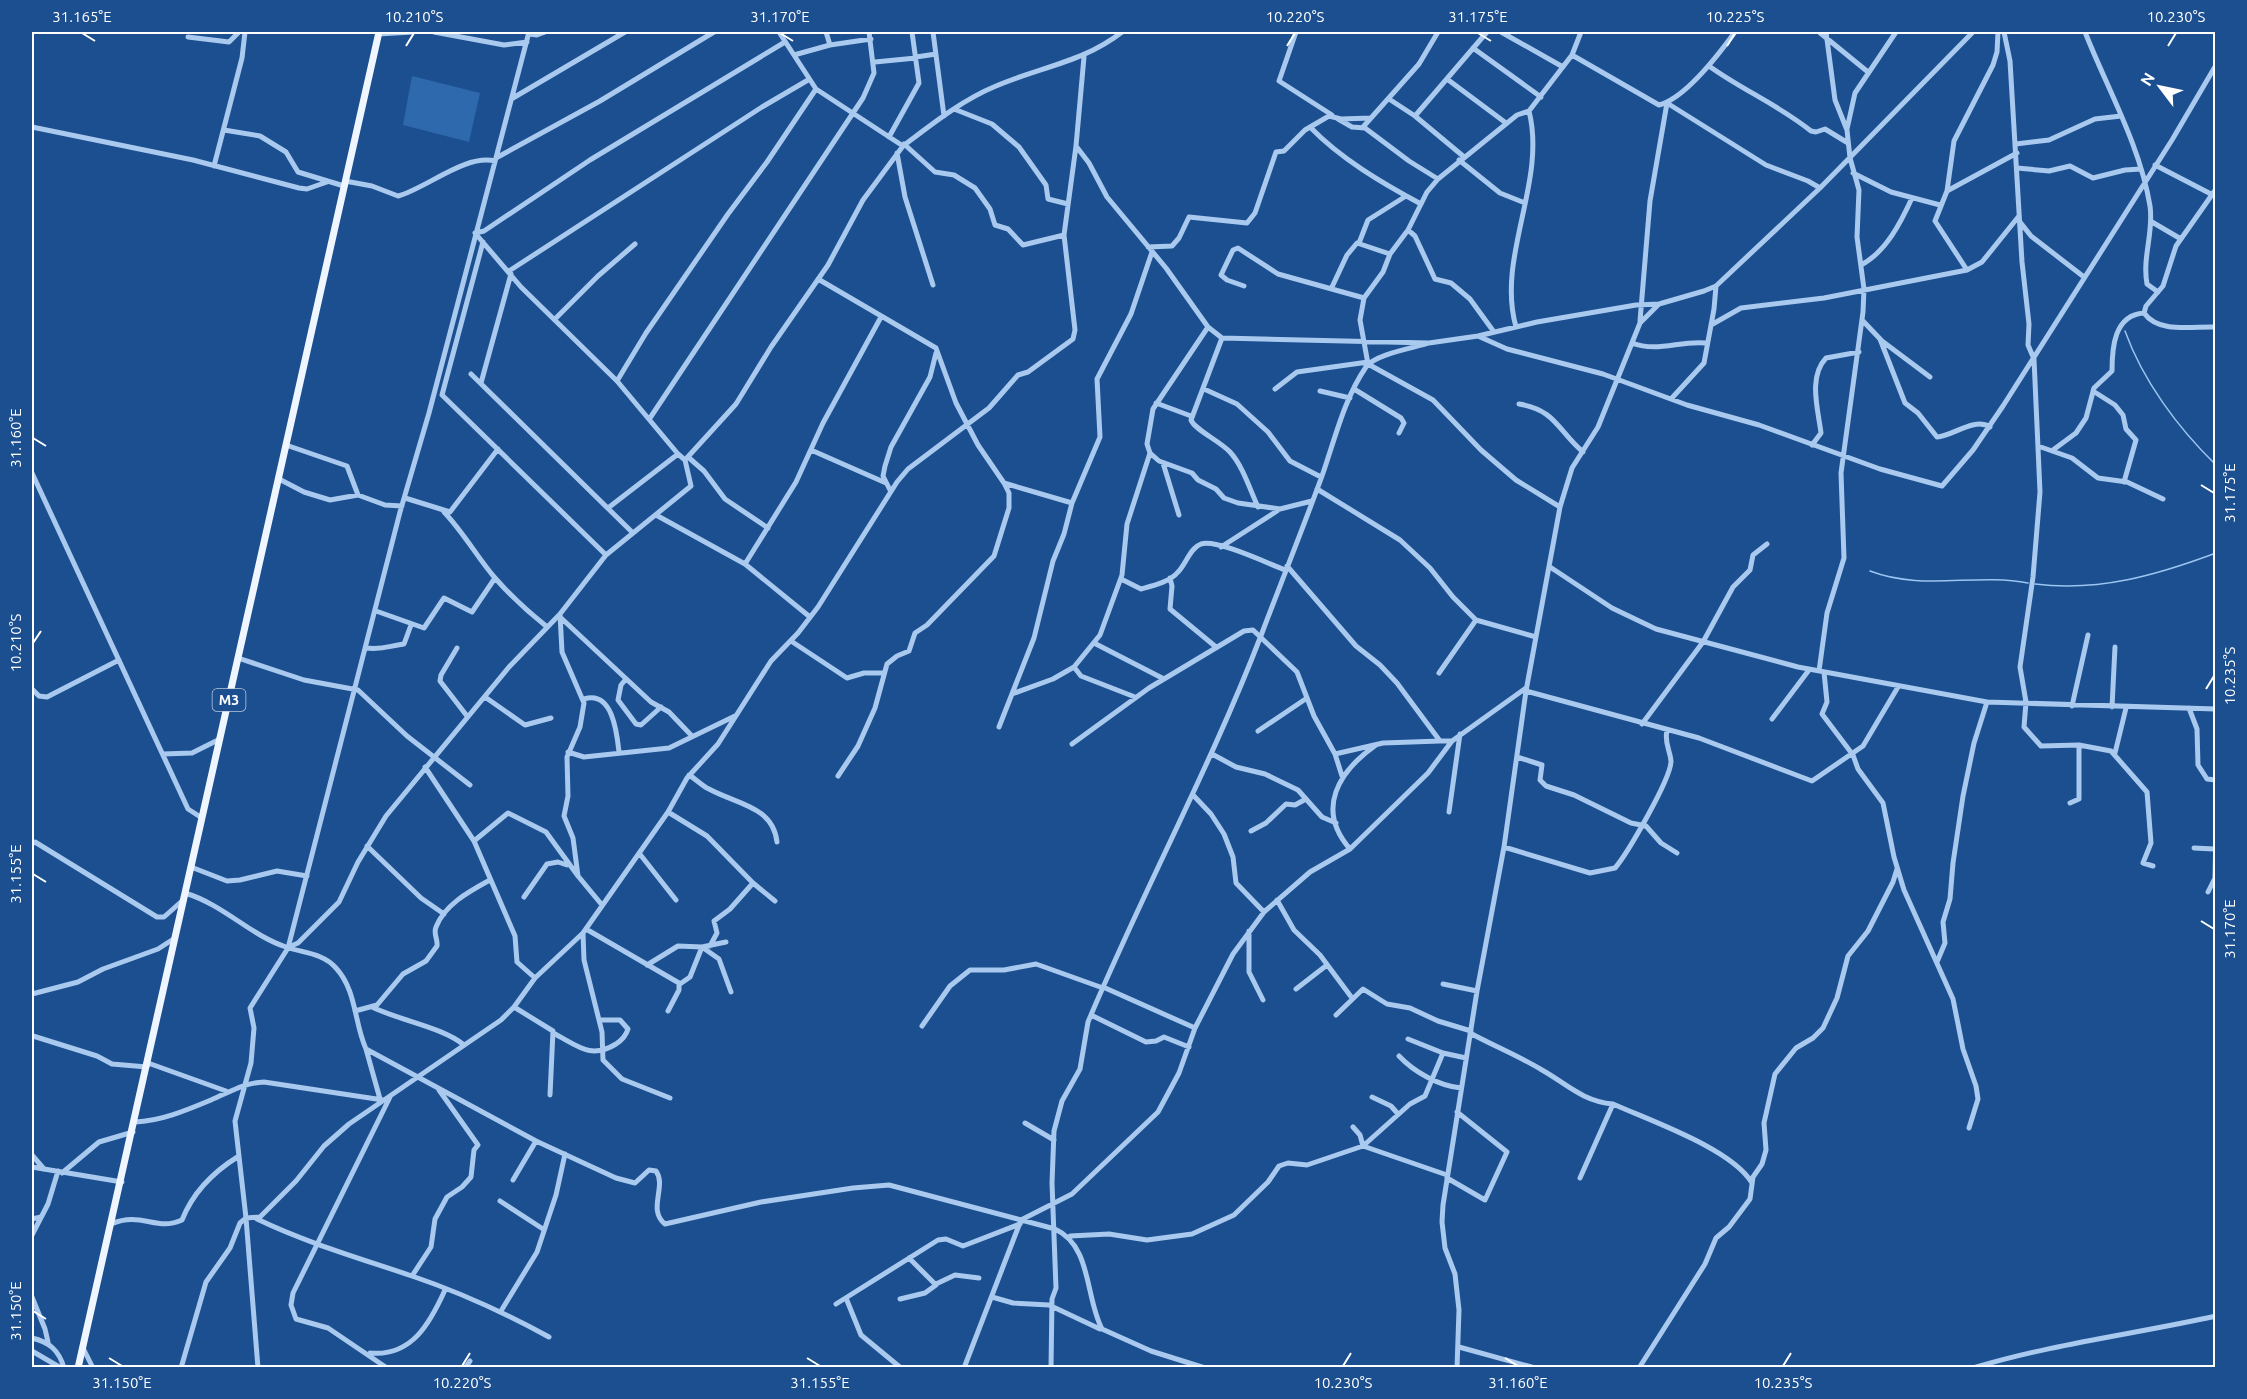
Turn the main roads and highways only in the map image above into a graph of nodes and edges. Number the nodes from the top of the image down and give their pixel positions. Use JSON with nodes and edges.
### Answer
{"nodes":[{"id":1,"x":379,"y":33,"type":"edge"},
{"id":2,"x":78,"y":1368,"type":"edge"}],
"edges":[{"from":1,"to":2,"type":"main road","number":"M3"}]}
